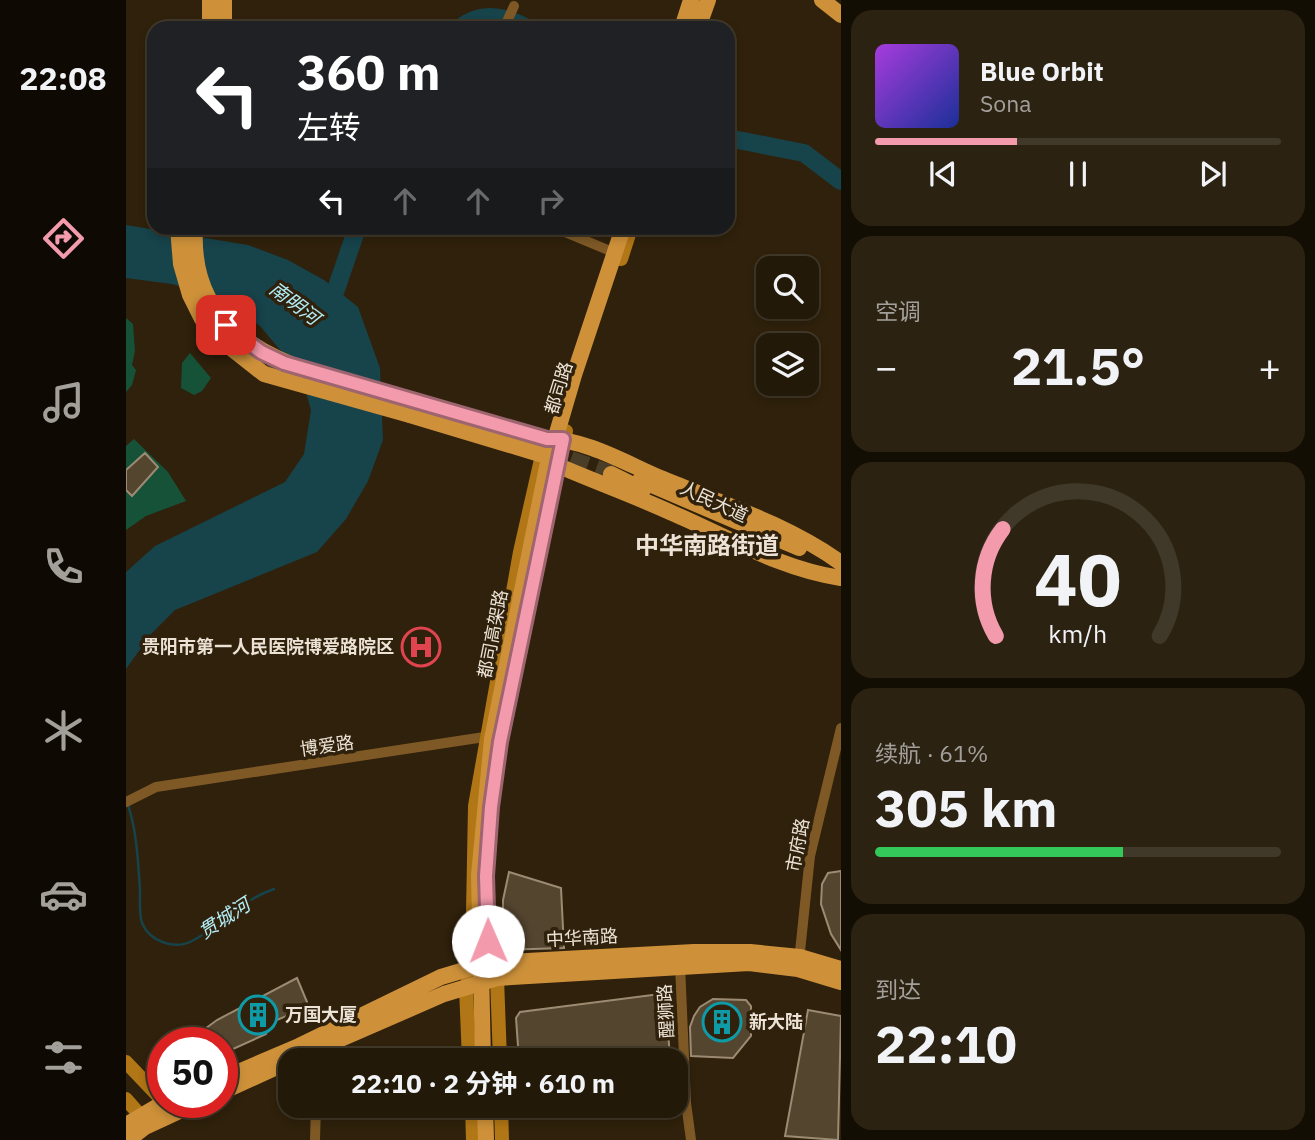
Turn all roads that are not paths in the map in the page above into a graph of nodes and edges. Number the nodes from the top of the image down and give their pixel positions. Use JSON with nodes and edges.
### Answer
{"nodes":[{"id":1,"x":210,"y":0,"type":"edge"},
{"id":2,"x":224,"y":0,"type":"edge"},
{"id":3,"x":691,"y":0,"type":"edge"},
{"id":4,"x":699,"y":0,"type":"edge"},
{"id":5,"x":708,"y":0,"type":"edge"},
{"id":6,"x":822,"y":0,"type":"edge"},
{"id":7,"x":514,"y":6,"type":"dead end"},
{"id":8,"x":841,"y":15,"type":"edge"},
{"id":9,"x":210,"y":21,"type":"edge"},
{"id":10,"x":224,"y":21,"type":"edge"},
{"id":11,"x":508,"y":21,"type":"edge"},
{"id":12,"x":684,"y":21,"type":"edge"},
{"id":13,"x":692,"y":21,"type":"edge"},
{"id":14,"x":700,"y":21,"type":"edge"},
{"id":15,"x":179,"y":235,"type":"edge"},
{"id":16,"x":196,"y":235,"type":"edge"},
{"id":17,"x":572,"y":235,"type":"edge"},
{"id":18,"x":613,"y":235,"type":"edge"},
{"id":19,"x":621,"y":235,"type":"edge"},
{"id":20,"x":628,"y":235,"type":"edge"},
{"id":21,"x":608,"y":250,"type":"junction"},
{"id":22,"x":412,"y":408,"type":"junction"},
{"id":23,"x":551,"y":445,"type":"junction"},
{"id":24,"x":559,"y":466,"type":"junction"},
{"id":25,"x":841,"y":564,"type":"edge"},
{"id":26,"x":841,"y":578,"type":"edge"},
{"id":27,"x":841,"y":728,"type":"edge"},
{"id":28,"x":502,"y":733,"type":"junction"},
{"id":29,"x":484,"y":738,"type":"junction"},
{"id":30,"x":126,"y":802,"type":"edge"},
{"id":31,"x":799,"y":963,"type":"junction"},
{"id":32,"x":680,"y":965,"type":"junction"},
{"id":33,"x":486,"y":969,"type":"junction"},
{"id":34,"x":841,"y":969,"type":"edge"},
{"id":35,"x":841,"y":982,"type":"edge"},
{"id":36,"x":466,"y":988,"type":"junction"},
{"id":37,"x":314,"y":1048,"type":"edge"},
{"id":38,"x":319,"y":1048,"type":"edge"},
{"id":39,"x":468,"y":1048,"type":"edge"},
{"id":40,"x":484,"y":1048,"type":"edge"},
{"id":41,"x":498,"y":1048,"type":"edge"},
{"id":42,"x":680,"y":1048,"type":"edge"},
{"id":43,"x":126,"y":1062,"type":"edge"},
{"id":44,"x":278,"y":1063,"type":"edge"},
{"id":45,"x":278,"y":1066,"type":"edge"},
{"id":46,"x":238,"y":1074,"type":"edge"},
{"id":47,"x":147,"y":1085,"type":"edge"},
{"id":48,"x":238,"y":1085,"type":"edge"},
{"id":49,"x":126,"y":1099,"type":"edge"},
{"id":50,"x":147,"y":1118,"type":"edge"},
{"id":51,"x":316,"y":1118,"type":"edge"},
{"id":52,"x":472,"y":1118,"type":"edge"},
{"id":53,"x":485,"y":1118,"type":"edge"},
{"id":54,"x":501,"y":1118,"type":"edge"},
{"id":55,"x":687,"y":1118,"type":"edge"},
{"id":56,"x":143,"y":1121,"type":"junction"},
{"id":57,"x":126,"y":1125,"type":"edge"},
{"id":58,"x":128,"y":1140,"type":"edge"},
{"id":59,"x":315,"y":1140,"type":"edge"},
{"id":60,"x":473,"y":1140,"type":"edge"},
{"id":61,"x":486,"y":1140,"type":"edge"},
{"id":62,"x":502,"y":1140,"type":"edge"},
{"id":63,"x":691,"y":1140,"type":"edge"}],
"edges":[{"from":1,"to":9,"type":"main road"},
{"from":2,"to":10,"type":"main road"},
{"from":3,"to":12,"type":"main road"},
{"from":4,"to":13,"type":"main road"},
{"from":5,"to":14,"type":"main road"},
{"from":6,"to":8,"type":"main road"},
{"from":7,"to":11,"type":"street"},
{"from":15,"to":22,"type":"main road","bridge":true},
{"from":16,"to":22,"type":"main road","bridge":true},
{"from":17,"to":21,"type":"street"},
{"from":18,"to":21,"type":"main road","name":"都司路"},
{"from":19,"to":40,"type":"main road","name":"都司高架路","bridge":true},
{"from":20,"to":23,"type":"main road","name":"都司路"},
{"from":21,"to":23,"type":"main road","name":"都司路"},
{"from":22,"to":23,"type":"main road"},
{"from":23,"to":24,"type":"main road"},
{"from":23,"to":24,"type":"main road","name":"都司路"},
{"from":23,"to":25,"type":"main road"},
{"from":23,"to":29,"type":"main road","name":"都司路"},
{"from":24,"to":26,"type":"main road"},
{"from":24,"to":28,"type":"main road","name":"都司路"},
{"from":25,"to":26,"type":"main road","name":"人民大道"},
{"from":27,"to":31,"type":"street","name":"市府路"},
{"from":28,"to":29,"type":"street","name":"博爱路"},
{"from":28,"to":33,"type":"main road","name":"都司路"},
{"from":29,"to":30,"type":"street","name":"博爱路"},
{"from":29,"to":33,"type":"main road","name":"都司路"},
{"from":31,"to":32,"type":"main road","name":"中华南路"},
{"from":31,"to":33,"type":"main road","name":"中华南路"},
{"from":31,"to":34,"type":"main road","name":"中华南路"},
{"from":31,"to":35,"type":"main road","name":"中华南路"},
{"from":32,"to":33,"type":"main road","name":"中华南路"},
{"from":32,"to":42,"type":"street","name":"醒狮路"},
{"from":33,"to":36,"type":"main road","name":"中华南路"},
{"from":33,"to":36,"type":"main road","name":"都司路"},
{"from":33,"to":37,"type":"main road","name":"中华南路"},
{"from":33,"to":41,"type":"main road","name":"都司路"},
{"from":36,"to":38,"type":"main road","name":"中华南路"},
{"from":36,"to":39,"type":"main road","name":"都司路"},
{"from":43,"to":47,"type":"main road"},
{"from":44,"to":46,"type":"main road","name":"中华南路"},
{"from":45,"to":48,"type":"main road","name":"中华南路"},
{"from":49,"to":56,"type":"main road"},
{"from":50,"to":56,"type":"main road"},
{"from":51,"to":59,"type":"street"},
{"from":52,"to":60,"type":"main road"},
{"from":53,"to":61,"type":"main road"},
{"from":54,"to":62,"type":"main road"},
{"from":55,"to":63,"type":"street","name":"醒狮路"},
{"from":56,"to":57,"type":"main road"},
{"from":56,"to":58,"type":"main road"}]}
